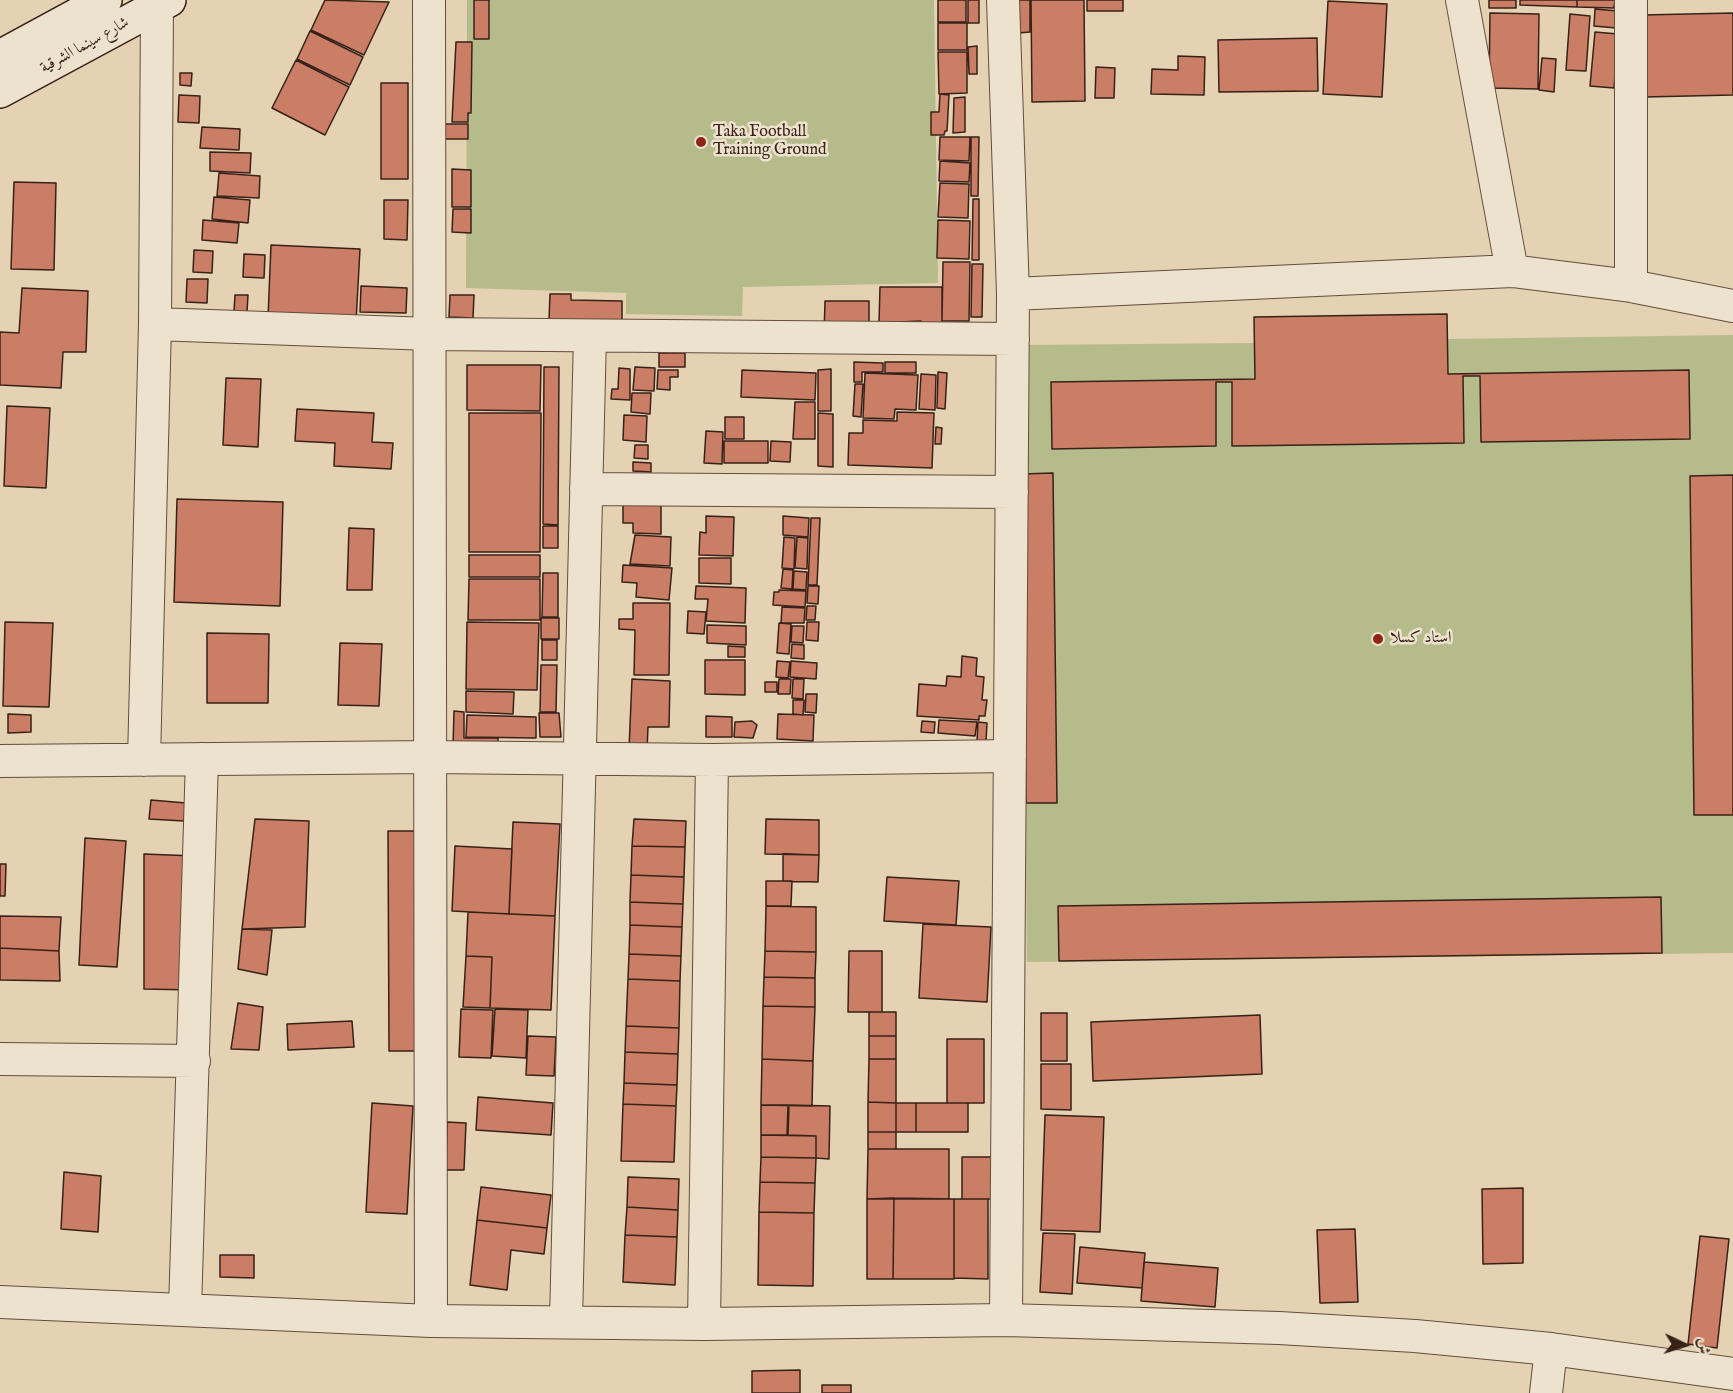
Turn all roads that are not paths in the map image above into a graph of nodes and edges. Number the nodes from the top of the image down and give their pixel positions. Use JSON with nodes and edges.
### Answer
{"nodes":[{"id":1,"x":105,"y":0,"type":"edge"},
{"id":2,"x":429,"y":0,"type":"edge"},
{"id":3,"x":1003,"y":0,"type":"edge"},
{"id":4,"x":1462,"y":0,"type":"edge"},
{"id":5,"x":1631,"y":0,"type":"edge"},
{"id":6,"x":163,"y":3,"type":"edge"},
{"id":7,"x":0,"y":57,"type":"edge"},
{"id":8,"x":0,"y":91,"type":"edge"},
{"id":9,"x":1512,"y":271,"type":"junction"},
{"id":10,"x":1631,"y":286,"type":"junction"},
{"id":11,"x":1013,"y":294,"type":"junction"},
{"id":12,"x":1733,"y":306,"type":"edge"},
{"id":13,"x":155,"y":324,"type":"junction"},
{"id":14,"x":430,"y":334,"type":"junction"},
{"id":15,"x":590,"y":336,"type":"junction"},
{"id":16,"x":1013,"y":339,"type":"junction"},
{"id":17,"x":586,"y":489,"type":"junction"},
{"id":18,"x":1012,"y":492,"type":"junction"},
{"id":19,"x":1010,"y":756,"type":"junction"},
{"id":20,"x":430,"y":757,"type":"junction"},
{"id":21,"x":202,"y":759,"type":"junction"},
{"id":22,"x":578,"y":759,"type":"junction"},
{"id":23,"x":144,"y":760,"type":"junction"},
{"id":24,"x":712,"y":760,"type":"junction"},
{"id":25,"x":0,"y":761,"type":"edge"},
{"id":26,"x":0,"y":1059,"type":"edge"},
{"id":27,"x":194,"y":1061,"type":"junction"},
{"id":28,"x":0,"y":1302,"type":"edge"},
{"id":29,"x":185,"y":1309,"type":"junction"},
{"id":30,"x":566,"y":1320,"type":"junction"},
{"id":31,"x":1006,"y":1320,"type":"junction"},
{"id":32,"x":431,"y":1321,"type":"junction"},
{"id":33,"x":705,"y":1324,"type":"junction"},
{"id":34,"x":1551,"y":1349,"type":"junction"},
{"id":35,"x":1733,"y":1374,"type":"edge"},
{"id":36,"x":1546,"y":1393,"type":"edge"}],
"edges":[{"from":1,"to":7,"type":"street","name":"شارع سينما الشرقية"},
{"from":2,"to":14,"type":"street"},
{"from":3,"to":11,"type":"street"},
{"from":4,"to":9,"type":"street"},
{"from":5,"to":10,"type":"street"},
{"from":6,"to":8,"type":"street","name":"شارع سينما الشرقية"},
{"from":6,"to":13,"type":"street"},
{"from":9,"to":10,"type":"street"},
{"from":9,"to":11,"type":"street"},
{"from":10,"to":12,"type":"street"},
{"from":11,"to":16,"type":"street"},
{"from":13,"to":14,"type":"street"},
{"from":13,"to":23,"type":"street"},
{"from":14,"to":15,"type":"street"},
{"from":14,"to":20,"type":"street"},
{"from":15,"to":16,"type":"street"},
{"from":15,"to":17,"type":"street"},
{"from":16,"to":18,"type":"street"},
{"from":17,"to":18,"type":"street"},
{"from":17,"to":22,"type":"street"},
{"from":18,"to":19,"type":"street"},
{"from":19,"to":24,"type":"street"},
{"from":19,"to":31,"type":"street"},
{"from":20,"to":21,"type":"street"},
{"from":20,"to":22,"type":"street"},
{"from":20,"to":32,"type":"street"},
{"from":21,"to":23,"type":"street"},
{"from":21,"to":27,"type":"street"},
{"from":22,"to":24,"type":"street"},
{"from":22,"to":30,"type":"street"},
{"from":23,"to":25,"type":"street"},
{"from":24,"to":33,"type":"street"},
{"from":26,"to":27,"type":"street"},
{"from":27,"to":29,"type":"street"},
{"from":28,"to":29,"type":"street"},
{"from":29,"to":32,"type":"street"},
{"from":30,"to":32,"type":"street"},
{"from":30,"to":33,"type":"street"},
{"from":31,"to":33,"type":"street"},
{"from":31,"to":34,"type":"street"},
{"from":34,"to":35,"type":"street"},
{"from":34,"to":36,"type":"street"}]}
